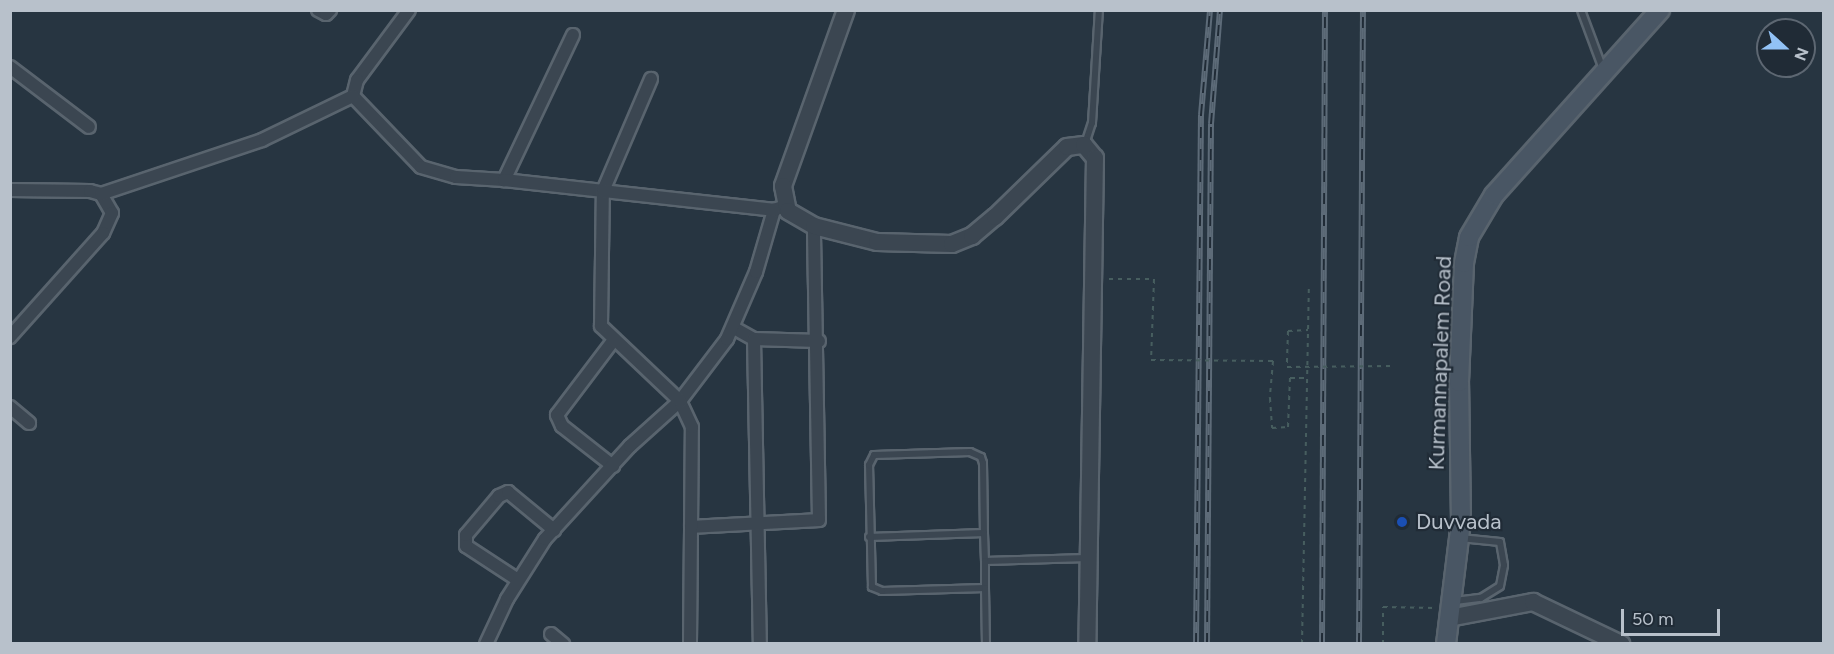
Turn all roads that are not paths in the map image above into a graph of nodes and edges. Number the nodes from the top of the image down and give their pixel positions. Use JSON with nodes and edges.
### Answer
{"nodes":[{"id":1,"x":318,"y":10,"type":"edge"},
{"id":2,"x":330,"y":10,"type":"edge"},
{"id":3,"x":409,"y":10,"type":"edge"},
{"id":4,"x":846,"y":10,"type":"edge"},
{"id":5,"x":1099,"y":10,"type":"edge"},
{"id":6,"x":1581,"y":10,"type":"edge"},
{"id":7,"x":1659,"y":10,"type":"edge"},
{"id":8,"x":573,"y":35,"type":"dead end"},
{"id":9,"x":10,"y":67,"type":"edge"},
{"id":10,"x":1604,"y":71,"type":"junction"},
{"id":11,"x":651,"y":78,"type":"dead end"},
{"id":12,"x":353,"y":96,"type":"junction"},
{"id":13,"x":89,"y":127,"type":"dead end"},
{"id":14,"x":1084,"y":145,"type":"junction"},
{"id":15,"x":504,"y":180,"type":"junction"},
{"id":16,"x":10,"y":190,"type":"edge"},
{"id":17,"x":603,"y":191,"type":"junction"},
{"id":18,"x":101,"y":194,"type":"junction"},
{"id":19,"x":780,"y":208,"type":"junction"},
{"id":20,"x":814,"y":226,"type":"junction"},
{"id":21,"x":734,"y":328,"type":"junction"},
{"id":22,"x":10,"y":338,"type":"edge"},
{"id":23,"x":754,"y":339,"type":"junction"},
{"id":24,"x":613,"y":341,"type":"junction"},
{"id":25,"x":819,"y":341,"type":"junction"},
{"id":26,"x":680,"y":401,"type":"junction"},
{"id":27,"x":10,"y":407,"type":"edge"},
{"id":28,"x":29,"y":423,"type":"dead end"},
{"id":29,"x":613,"y":466,"type":"junction"},
{"id":30,"x":757,"y":523,"type":"junction"},
{"id":31,"x":691,"y":528,"type":"junction"},
{"id":32,"x":554,"y":530,"type":"junction"},
{"id":33,"x":984,"y":532,"type":"junction"},
{"id":34,"x":869,"y":537,"type":"junction"},
{"id":35,"x":1459,"y":538,"type":"junction"},
{"id":36,"x":1088,"y":558,"type":"junction"},
{"id":37,"x":985,"y":561,"type":"junction"},
{"id":38,"x":518,"y":580,"type":"junction"},
{"id":39,"x":985,"y":588,"type":"junction"},
{"id":40,"x":1451,"y":610,"type":"junction"},
{"id":41,"x":551,"y":634,"type":"dead end"},
{"id":42,"x":486,"y":644,"type":"edge"},
{"id":43,"x":563,"y":644,"type":"edge"},
{"id":44,"x":690,"y":644,"type":"edge"},
{"id":45,"x":760,"y":644,"type":"edge"},
{"id":46,"x":986,"y":644,"type":"edge"},
{"id":47,"x":1087,"y":644,"type":"edge"},
{"id":48,"x":1446,"y":644,"type":"edge"},
{"id":49,"x":1621,"y":644,"type":"edge"}],
"edges":[{"from":1,"to":2,"type":"street"},
{"from":3,"to":12,"type":"street"},
{"from":4,"to":19,"type":"street"},
{"from":5,"to":14,"type":"lane"},
{"from":6,"to":10,"type":"lane"},
{"from":7,"to":10,"type":"main road","name":"Kurmannapalem Road"},
{"from":8,"to":15,"type":"street"},
{"from":9,"to":13,"type":"street"},
{"from":10,"to":35,"type":"main road","name":"Kurmannapalem Road"},
{"from":11,"to":17,"type":"street"},
{"from":12,"to":15,"type":"street"},
{"from":12,"to":18,"type":"street"},
{"from":14,"to":20,"type":"street"},
{"from":14,"to":36,"type":"street"},
{"from":15,"to":17,"type":"street"},
{"from":16,"to":18,"type":"street"},
{"from":17,"to":19,"type":"street"},
{"from":17,"to":24,"type":"street"},
{"from":18,"to":22,"type":"street"},
{"from":19,"to":20,"type":"street"},
{"from":19,"to":21,"type":"street"},
{"from":20,"to":25,"type":"street"},
{"from":21,"to":23,"type":"street"},
{"from":21,"to":26,"type":"street"},
{"from":23,"to":25,"type":"street"},
{"from":23,"to":30,"type":"street"},
{"from":24,"to":26,"type":"street"},
{"from":24,"to":29,"type":"street"},
{"from":25,"to":30,"type":"street"},
{"from":26,"to":29,"type":"street"},
{"from":26,"to":31,"type":"street"},
{"from":27,"to":28,"type":"street"},
{"from":29,"to":32,"type":"street"},
{"from":30,"to":31,"type":"street"},
{"from":30,"to":45,"type":"street"},
{"from":31,"to":44,"type":"street"},
{"from":32,"to":38,"type":"street"},
{"from":32,"to":38,"type":"street"},
{"from":33,"to":34,"type":"lane"},
{"from":33,"to":34,"type":"lane"},
{"from":33,"to":37,"type":"lane"},
{"from":34,"to":39,"type":"lane"},
{"from":35,"to":40,"type":"main road","name":"Kurmannapalem Road"},
{"from":35,"to":40,"type":"lane"},
{"from":36,"to":37,"type":"lane"},
{"from":36,"to":47,"type":"street"},
{"from":37,"to":39,"type":"lane"},
{"from":38,"to":42,"type":"street"},
{"from":39,"to":46,"type":"lane"},
{"from":40,"to":48,"type":"main road","name":"Kurmannapalem Road"},
{"from":40,"to":49,"type":"street"},
{"from":41,"to":43,"type":"street"}]}
